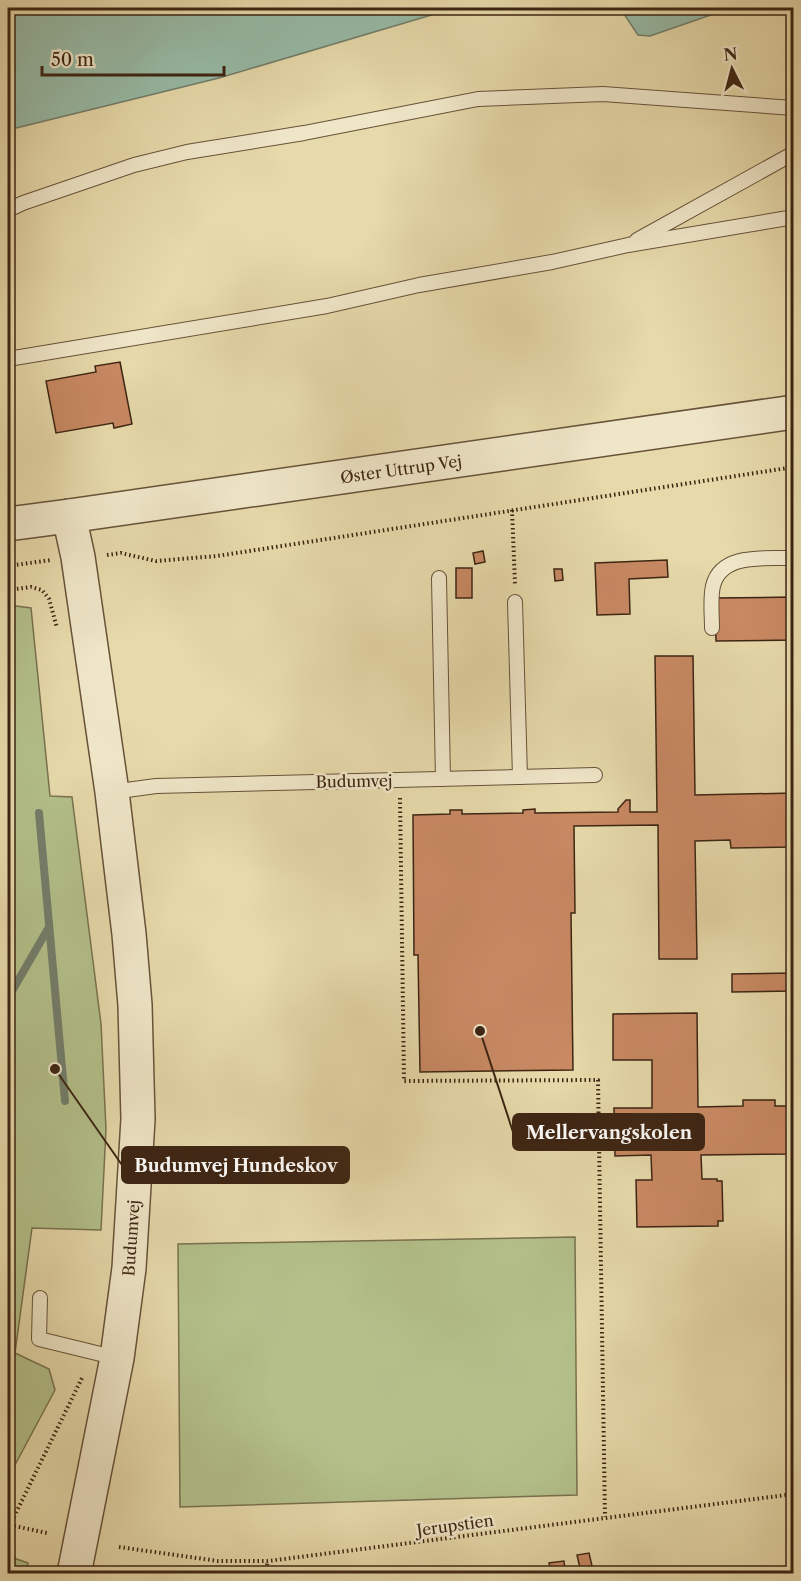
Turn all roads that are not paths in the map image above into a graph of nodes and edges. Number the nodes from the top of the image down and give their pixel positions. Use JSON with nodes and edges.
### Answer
{"nodes":[{"id":1,"x":794,"y":108,"type":"edge"},
{"id":2,"x":794,"y":153,"type":"edge"},
{"id":3,"x":8,"y":210,"type":"edge"},
{"id":4,"x":794,"y":217,"type":"edge"},
{"id":5,"x":628,"y":245,"type":"junction"},
{"id":6,"x":8,"y":359,"type":"edge"},
{"id":7,"x":794,"y":412,"type":"edge"},
{"id":8,"x":69,"y":516,"type":"junction"},
{"id":9,"x":8,"y":524,"type":"edge"},
{"id":10,"x":794,"y":558,"type":"edge"},
{"id":11,"x":439,"y":578,"type":"dead end"},
{"id":12,"x":516,"y":602,"type":"road end"},
{"id":13,"x":712,"y":628,"type":"dead end"},
{"id":14,"x":595,"y":775,"type":"dead end"},
{"id":15,"x":520,"y":777,"type":"junction"},
{"id":16,"x":443,"y":779,"type":"junction"},
{"id":17,"x":112,"y":792,"type":"junction"},
{"id":18,"x":40,"y":1298,"type":"dead end"},
{"id":19,"x":106,"y":1355,"type":"junction"},
{"id":20,"x":74,"y":1574,"type":"edge"}],
"edges":[{"from":1,"to":3,"type":"lane"},
{"from":2,"to":5,"type":"lane"},
{"from":4,"to":5,"type":"lane"},
{"from":5,"to":6,"type":"lane"},
{"from":7,"to":8,"type":"street","name":"Øster Uttrup Vej"},
{"from":8,"to":9,"type":"street","name":"Øster Uttrup Vej"},
{"from":8,"to":17,"type":"street","name":"Budumvej"},
{"from":10,"to":13,"type":"lane"},
{"from":11,"to":16,"type":"lane"},
{"from":12,"to":15,"type":"lane"},
{"from":14,"to":15,"type":"lane","name":"Budumvej"},
{"from":15,"to":16,"type":"lane","name":"Budumvej"},
{"from":16,"to":17,"type":"lane","name":"Budumvej"},
{"from":17,"to":19,"type":"street","name":"Budumvej"},
{"from":18,"to":19,"type":"lane"},
{"from":19,"to":20,"type":"street","name":"Budumvej"}]}
